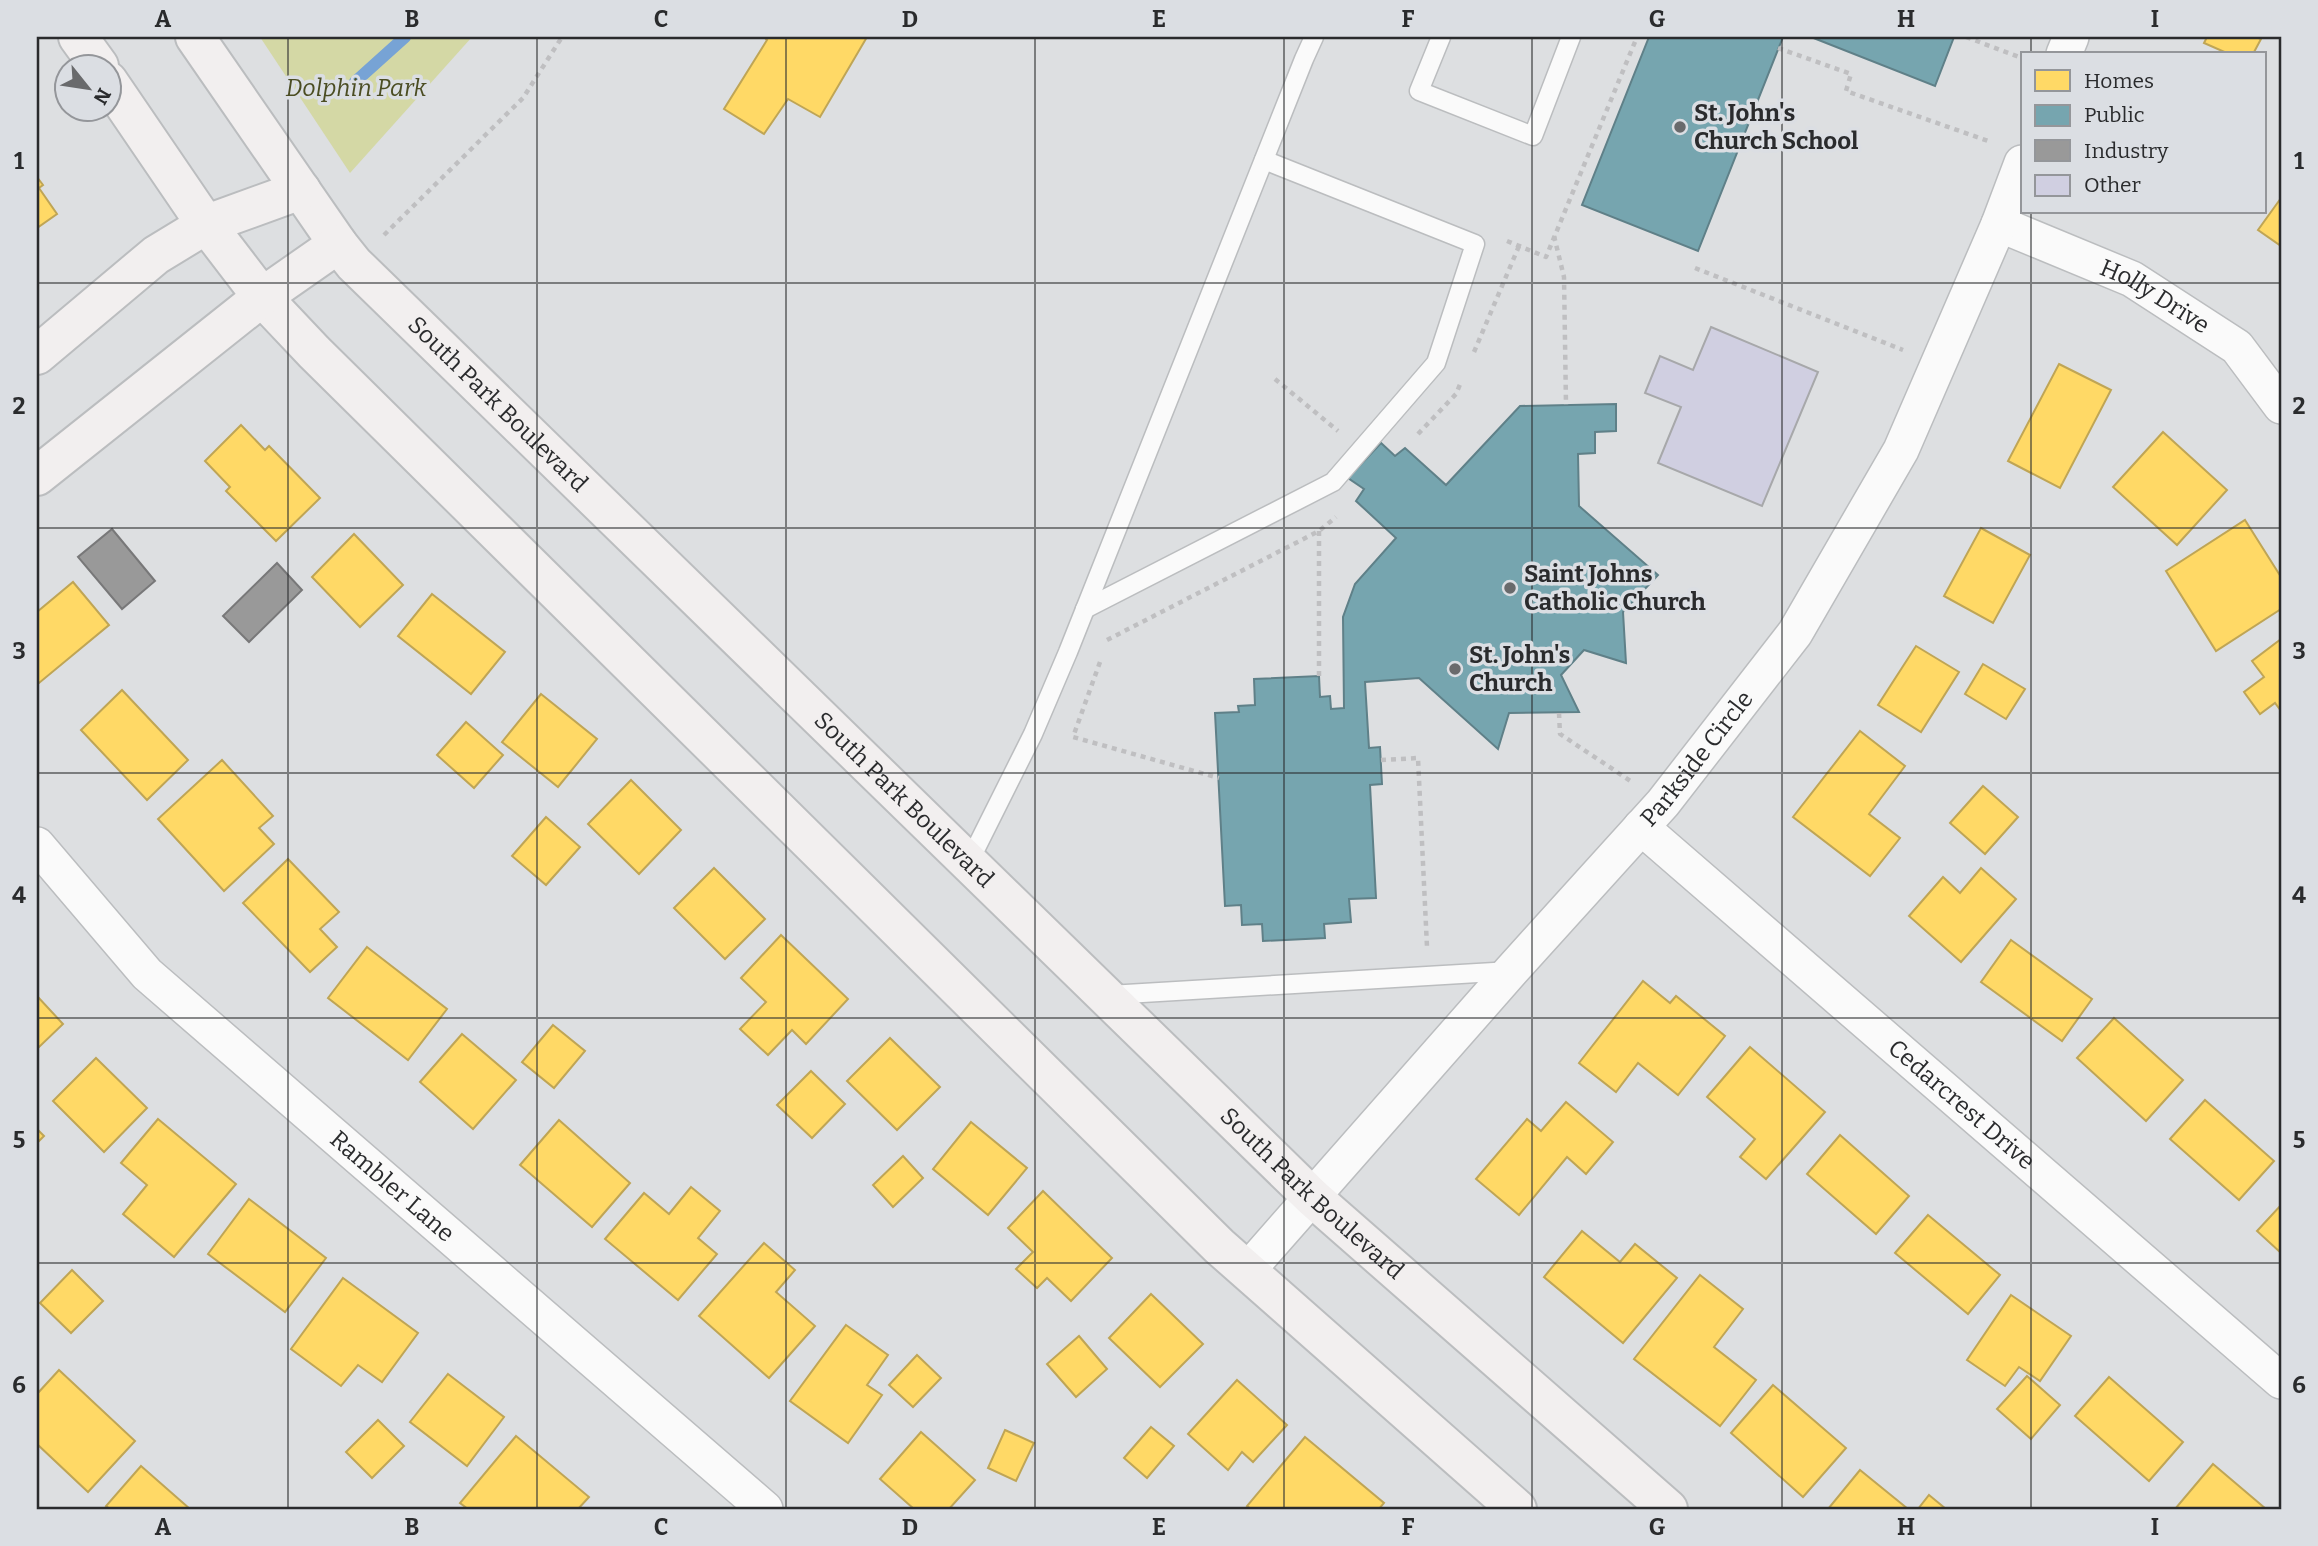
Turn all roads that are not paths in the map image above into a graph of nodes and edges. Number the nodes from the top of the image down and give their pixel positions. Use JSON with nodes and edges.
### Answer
{"nodes":[{"id":1,"x":78,"y":37,"type":"edge"},
{"id":2,"x":195,"y":37,"type":"edge"},
{"id":3,"x":1314,"y":37,"type":"edge"},
{"id":4,"x":1441,"y":37,"type":"edge"},
{"id":5,"x":1571,"y":37,"type":"edge"},
{"id":6,"x":89,"y":52,"type":"edge"},
{"id":7,"x":122,"y":101,"type":"edge"},
{"id":8,"x":2010,"y":154,"type":"edge"},
{"id":9,"x":1264,"y":160,"type":"junction"},
{"id":10,"x":301,"y":190,"type":"junction"},
{"id":11,"x":206,"y":224,"type":"junction"},
{"id":12,"x":1999,"y":224,"type":"junction"},
{"id":13,"x":346,"y":254,"type":"junction"},
{"id":14,"x":262,"y":297,"type":"junction"},
{"id":15,"x":37,"y":355,"type":"edge"},
{"id":16,"x":2281,"y":406,"type":"edge"},
{"id":17,"x":37,"y":476,"type":"edge"},
{"id":18,"x":1085,"y":608,"type":"junction"},
{"id":19,"x":1652,"y":815,"type":"junction"},
{"id":20,"x":37,"y":845,"type":"edge"},
{"id":21,"x":969,"y":862,"type":"junction"},
{"id":22,"x":1511,"y":971,"type":"junction"},
{"id":23,"x":1103,"y":995,"type":"junction"},
{"id":24,"x":1313,"y":1198,"type":"junction"},
{"id":25,"x":1247,"y":1271,"type":"junction"},
{"id":26,"x":2281,"y":1381,"type":"edge"},
{"id":27,"x":765,"y":1509,"type":"edge"},
{"id":28,"x":1517,"y":1509,"type":"edge"},
{"id":29,"x":1668,"y":1509,"type":"edge"}],
"edges":[{"from":1,"to":6,"type":"street"},
{"from":2,"to":10,"type":"street","name":"South Park Boulevard"},
{"from":3,"to":9,"type":"lane"},
{"from":4,"to":5,"type":"lane"},
{"from":7,"to":11,"type":"street"},
{"from":8,"to":12,"type":"street","name":"Parkside Circle"},
{"from":9,"to":18,"type":"lane"},
{"from":9,"to":18,"type":"lane"},
{"from":10,"to":11,"type":"street"},
{"from":10,"to":13,"type":"street","name":"South Park Boulevard"},
{"from":11,"to":14,"type":"street"},
{"from":11,"to":15,"type":"street"},
{"from":12,"to":16,"type":"street","name":"Holly Drive"},
{"from":12,"to":19,"type":"street","name":"Parkside Circle"},
{"from":13,"to":14,"type":"street"},
{"from":13,"to":21,"type":"street","name":"South Park Boulevard"},
{"from":14,"to":17,"type":"street"},
{"from":14,"to":25,"type":"street"},
{"from":18,"to":21,"type":"lane"},
{"from":19,"to":22,"type":"street","name":"Parkside Circle"},
{"from":19,"to":26,"type":"street","name":"Cedarcrest Drive"},
{"from":20,"to":27,"type":"street","name":"Rambler Lane"},
{"from":21,"to":23,"type":"street","name":"South Park Boulevard"},
{"from":22,"to":23,"type":"lane"},
{"from":22,"to":24,"type":"street","name":"Parkside Circle"},
{"from":23,"to":24,"type":"street","name":"South Park Boulevard"},
{"from":24,"to":25,"type":"street","name":"Parkside Circle"},
{"from":24,"to":29,"type":"street","name":"South Park Boulevard"},
{"from":25,"to":28,"type":"street"}]}
